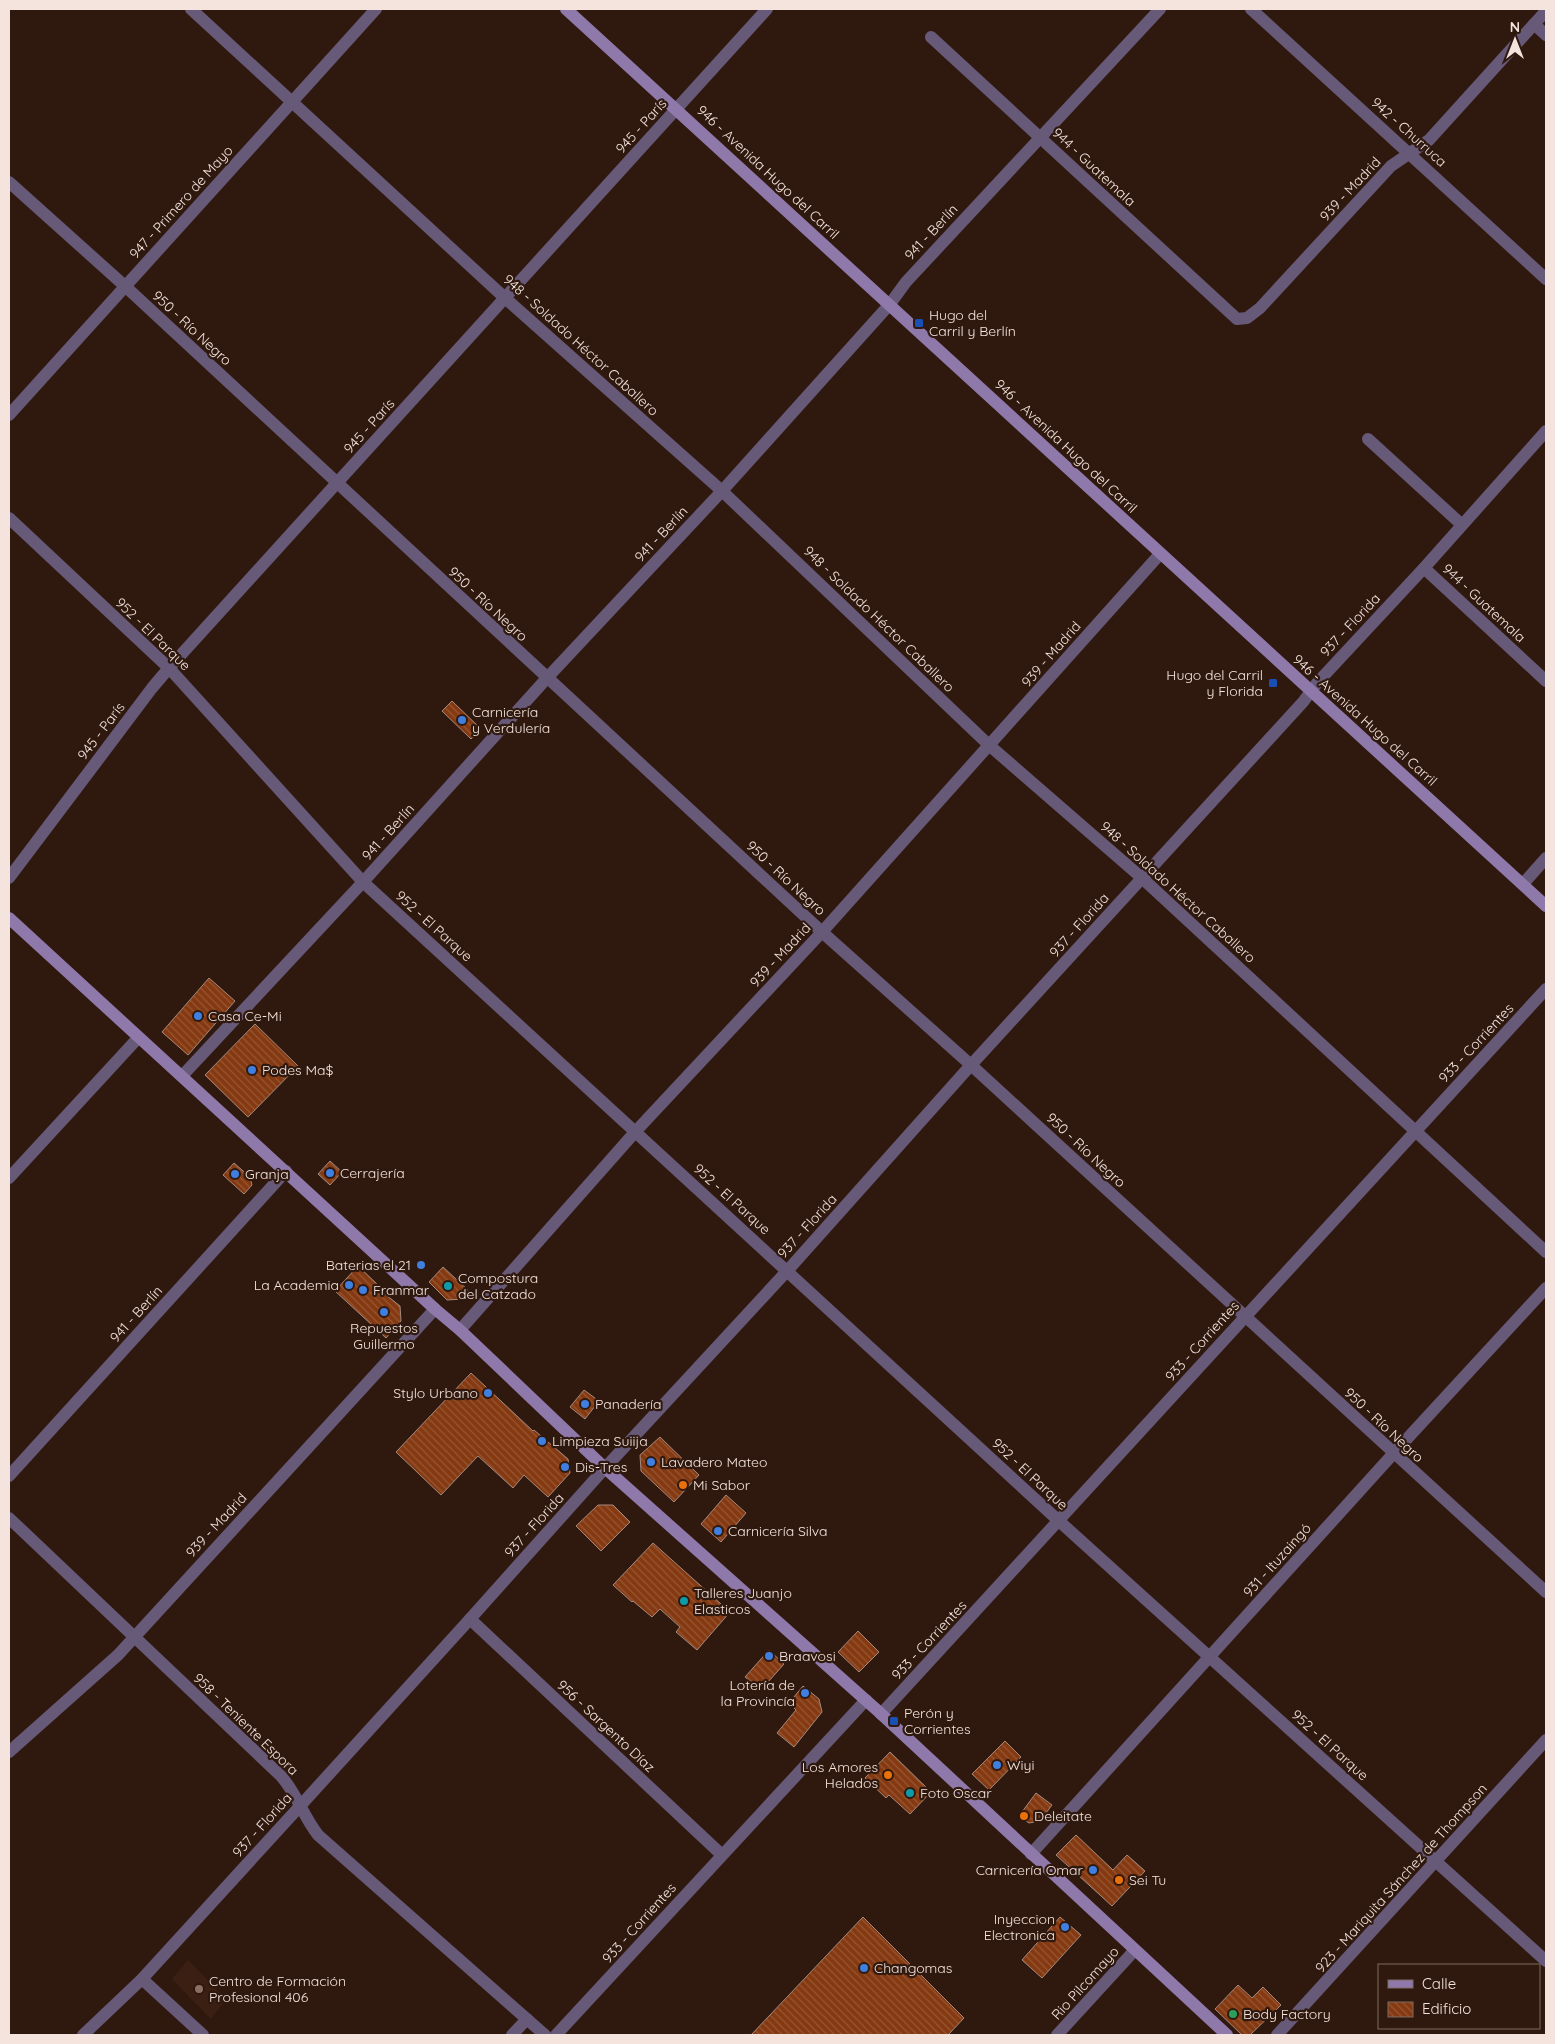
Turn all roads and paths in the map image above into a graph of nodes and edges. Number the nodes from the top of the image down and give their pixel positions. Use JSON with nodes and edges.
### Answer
{"nodes":[{"id":1,"x":191,"y":9,"type":"edge"},
{"id":2,"x":376,"y":9,"type":"edge"},
{"id":3,"x":566,"y":9,"type":"edge"},
{"id":4,"x":767,"y":9,"type":"edge"},
{"id":5,"x":1160,"y":9,"type":"edge"},
{"id":6,"x":1251,"y":9,"type":"edge"},
{"id":7,"x":1546,"y":11,"type":"edge"},
{"id":8,"x":1534,"y":24,"type":"junction"},
{"id":9,"x":1546,"y":35,"type":"edge"},
{"id":10,"x":931,"y":38,"type":"dead end"},
{"id":11,"x":291,"y":102,"type":"junction"},
{"id":12,"x":677,"y":108,"type":"junction"},
{"id":13,"x":1040,"y":137,"type":"junction"},
{"id":14,"x":1410,"y":153,"type":"junction"},
{"id":15,"x":9,"y":182,"type":"edge"},
{"id":16,"x":1546,"y":279,"type":"edge"},
{"id":17,"x":126,"y":287,"type":"junction"},
{"id":18,"x":505,"y":298,"type":"junction"},
{"id":19,"x":890,"y":304,"type":"junction"},
{"id":20,"x":1237,"y":319,"type":"joint"},
{"id":21,"x":9,"y":415,"type":"edge"},
{"id":22,"x":1546,"y":431,"type":"edge"},
{"id":23,"x":1368,"y":439,"type":"dead end"},
{"id":24,"x":338,"y":484,"type":"junction"},
{"id":25,"x":722,"y":491,"type":"junction"},
{"id":26,"x":9,"y":518,"type":"edge"},
{"id":27,"x":1462,"y":524,"type":"junction"},
{"id":28,"x":1160,"y":554,"type":"junction"},
{"id":29,"x":1424,"y":568,"type":"junction"},
{"id":30,"x":169,"y":668,"type":"junction"},
{"id":31,"x":547,"y":678,"type":"junction"},
{"id":32,"x":1546,"y":681,"type":"edge"},
{"id":33,"x":1311,"y":691,"type":"junction"},
{"id":34,"x":990,"y":746,"type":"junction"},
{"id":35,"x":1546,"y":858,"type":"edge"},
{"id":36,"x":9,"y":878,"type":"edge"},
{"id":37,"x":1142,"y":878,"type":"junction"},
{"id":38,"x":363,"y":882,"type":"junction"},
{"id":39,"x":1523,"y":884,"type":"junction"},
{"id":40,"x":1546,"y":906,"type":"edge"},
{"id":41,"x":9,"y":918,"type":"edge"},
{"id":42,"x":822,"y":932,"type":"junction"},
{"id":43,"x":1546,"y":989,"type":"edge"},
{"id":44,"x":138,"y":1038,"type":"junction"},
{"id":45,"x":971,"y":1065,"type":"junction"},
{"id":46,"x":182,"y":1076,"type":"junction"},
{"id":47,"x":636,"y":1131,"type":"junction"},
{"id":48,"x":1414,"y":1132,"type":"junction"},
{"id":49,"x":286,"y":1171,"type":"junction"},
{"id":50,"x":9,"y":1178,"type":"edge"},
{"id":51,"x":1546,"y":1252,"type":"edge"},
{"id":52,"x":788,"y":1270,"type":"junction"},
{"id":53,"x":1546,"y":1288,"type":"edge"},
{"id":54,"x":435,"y":1309,"type":"junction"},
{"id":55,"x":1245,"y":1317,"type":"junction"},
{"id":56,"x":460,"y":1330,"type":"junction"},
{"id":57,"x":1393,"y":1454,"type":"junction"},
{"id":58,"x":605,"y":1468,"type":"junction"},
{"id":59,"x":9,"y":1476,"type":"edge"},
{"id":60,"x":9,"y":1518,"type":"edge"},
{"id":61,"x":1059,"y":1521,"type":"junction"},
{"id":62,"x":1546,"y":1592,"type":"edge"},
{"id":63,"x":470,"y":1619,"type":"junction"},
{"id":64,"x":133,"y":1638,"type":"junction"},
{"id":65,"x":1211,"y":1656,"type":"junction"},
{"id":66,"x":866,"y":1700,"type":"junction"},
{"id":67,"x":881,"y":1714,"type":"junction"},
{"id":68,"x":1546,"y":1740,"type":"edge"},
{"id":69,"x":9,"y":1752,"type":"edge"},
{"id":70,"x":301,"y":1805,"type":"junction"},
{"id":71,"x":1031,"y":1854,"type":"junction"},
{"id":72,"x":722,"y":1855,"type":"junction"},
{"id":73,"x":1436,"y":1862,"type":"junction"},
{"id":74,"x":1134,"y":1951,"type":"junction"},
{"id":75,"x":1546,"y":1961,"type":"edge"},
{"id":76,"x":142,"y":1979,"type":"junction"},
{"id":77,"x":527,"y":2018,"type":"junction"},
{"id":78,"x":84,"y":2035,"type":"edge"},
{"id":79,"x":203,"y":2035,"type":"edge"},
{"id":80,"x":512,"y":2035,"type":"edge"},
{"id":81,"x":544,"y":2035,"type":"edge"},
{"id":82,"x":556,"y":2035,"type":"edge"},
{"id":83,"x":1057,"y":2035,"type":"edge"},
{"id":84,"x":1227,"y":2035,"type":"edge"},
{"id":85,"x":1277,"y":2035,"type":"edge"}],
"edges":[{"from":1,"to":11,"type":"street","name":"948 - Soldado Héctor Caballero"},
{"from":2,"to":11,"type":"street","name":"947 - Primero de Mayo"},
{"from":3,"to":12,"type":"main road","name":"946 - Avenida Hugo del Carril"},
{"from":4,"to":12,"type":"street","name":"945 - París"},
{"from":5,"to":13,"type":"street","name":"941 - Berlín"},
{"from":6,"to":14,"type":"street","name":"942 - Churruca"},
{"from":7,"to":8,"type":"street","name":"939 - Madrid"},
{"from":8,"to":9,"type":"street"},
{"from":8,"to":14,"type":"street","name":"939 - Madrid"},
{"from":10,"to":13,"type":"street","name":"944 - Guatemala"},
{"from":11,"to":17,"type":"street","name":"947 - Primero de Mayo"},
{"from":11,"to":18,"type":"street","name":"948 - Soldado Héctor Caballero"},
{"from":12,"to":18,"type":"street","name":"945 - París"},
{"from":12,"to":19,"type":"main road","name":"946 - Avenida Hugo del Carril"},
{"from":13,"to":19,"type":"street","name":"941 - Berlín"},
{"from":13,"to":20,"type":"street","name":"944 - Guatemala"},
{"from":14,"to":16,"type":"street","name":"942 - Churruca"},
{"from":14,"to":20,"type":"street","name":"939 - Madrid"},
{"from":15,"to":17,"type":"street","name":"950 - Río Negro"},
{"from":17,"to":21,"type":"street","name":"947 - Primero de Mayo"},
{"from":17,"to":24,"type":"street","name":"950 - Río Negro"},
{"from":18,"to":24,"type":"street","name":"945 - París"},
{"from":18,"to":25,"type":"street","name":"948 - Soldado Héctor Caballero"},
{"from":19,"to":25,"type":"street","name":"941 - Berlín"},
{"from":19,"to":28,"type":"main road","name":"946 - Avenida Hugo del Carril"},
{"from":22,"to":27,"type":"street","name":"937 - Florida"},
{"from":23,"to":27,"type":"street"},
{"from":24,"to":30,"type":"street","name":"945 - París"},
{"from":24,"to":31,"type":"street","name":"950 - Río Negro"},
{"from":25,"to":31,"type":"street","name":"941 - Berlín"},
{"from":25,"to":34,"type":"street","name":"948 - Soldado Héctor Caballero"},
{"from":26,"to":30,"type":"street","name":"952 - El Parque"},
{"from":27,"to":29,"type":"street","name":"937 - Florida"},
{"from":28,"to":33,"type":"main road","name":"946 - Avenida Hugo del Carril"},
{"from":28,"to":34,"type":"street","name":"939 - Madrid"},
{"from":29,"to":32,"type":"street","name":"944 - Guatemala"},
{"from":29,"to":33,"type":"street","name":"937 - Florida"},
{"from":30,"to":36,"type":"street","name":"945 - París"},
{"from":30,"to":38,"type":"street","name":"952 - El Parque"},
{"from":31,"to":38,"type":"street","name":"941 - Berlín"},
{"from":31,"to":42,"type":"street","name":"950 - Río Negro"},
{"from":33,"to":37,"type":"street","name":"937 - Florida"},
{"from":33,"to":39,"type":"main road","name":"946 - Avenida Hugo del Carril"},
{"from":34,"to":37,"type":"street","name":"948 - Soldado Héctor Caballero"},
{"from":34,"to":42,"type":"street","name":"939 - Madrid"},
{"from":35,"to":39,"type":"street"},
{"from":37,"to":45,"type":"street","name":"937 - Florida"},
{"from":37,"to":48,"type":"street","name":"948 - Soldado Héctor Caballero"},
{"from":38,"to":46,"type":"street","name":"941 - Berlín"},
{"from":38,"to":47,"type":"street","name":"952 - El Parque"},
{"from":39,"to":40,"type":"main road","name":"946 - Avenida Hugo del Carril"},
{"from":41,"to":44,"type":"main road"},
{"from":42,"to":45,"type":"street","name":"950 - Río Negro"},
{"from":42,"to":47,"type":"street","name":"939 - Madrid"},
{"from":43,"to":48,"type":"street","name":"933 - Corrientes"},
{"from":44,"to":46,"type":"main road"},
{"from":44,"to":50,"type":"street"},
{"from":45,"to":52,"type":"street","name":"937 - Florida"},
{"from":45,"to":55,"type":"street","name":"950 - Río Negro"},
{"from":46,"to":49,"type":"main road"},
{"from":47,"to":52,"type":"street","name":"952 - El Parque"},
{"from":47,"to":56,"type":"street","name":"939 - Madrid"},
{"from":48,"to":51,"type":"street","name":"948 - Soldado Héctor Caballero"},
{"from":48,"to":55,"type":"street","name":"933 - Corrientes"},
{"from":49,"to":54,"type":"main road"},
{"from":49,"to":59,"type":"street","name":"941 - Berlín"},
{"from":52,"to":58,"type":"street","name":"937 - Florida"},
{"from":52,"to":61,"type":"street","name":"952 - El Parque"},
{"from":53,"to":57,"type":"street","name":"931 - Ituzaingó"},
{"from":54,"to":56,"type":"main road"},
{"from":54,"to":64,"type":"street","name":"939 - Madrid"},
{"from":55,"to":57,"type":"street","name":"950 - Río Negro"},
{"from":55,"to":61,"type":"street","name":"933 - Corrientes"},
{"from":56,"to":58,"type":"main road"},
{"from":57,"to":62,"type":"street","name":"950 - Río Negro"},
{"from":57,"to":65,"type":"street","name":"931 - Ituzaingó"},
{"from":58,"to":63,"type":"street","name":"937 - Florida"},
{"from":58,"to":66,"type":"main road"},
{"from":60,"to":64,"type":"street","name":"958 - Teniente Espora"},
{"from":61,"to":65,"type":"street","name":"952 - El Parque"},
{"from":61,"to":67,"type":"street","name":"933 - Corrientes"},
{"from":63,"to":70,"type":"street","name":"937 - Florida"},
{"from":63,"to":72,"type":"street","name":"956 - Sargento Díaz"},
{"from":64,"to":69,"type":"street","name":"939 - Madrid"},
{"from":64,"to":70,"type":"street","name":"958 - Teniente Espora"},
{"from":65,"to":71,"type":"street","name":"931 - Ituzaingó"},
{"from":65,"to":73,"type":"street","name":"952 - El Parque"},
{"from":66,"to":67,"type":"main road"},
{"from":66,"to":72,"type":"street","name":"933 - Corrientes"},
{"from":67,"to":71,"type":"main road"},
{"from":68,"to":73,"type":"street","name":"923 - Mariquita Sánchez de Thompson"},
{"from":70,"to":76,"type":"street","name":"937 - Florida"},
{"from":70,"to":77,"type":"street","name":"958 - Teniente Espora"},
{"from":71,"to":74,"type":"main road"},
{"from":72,"to":82,"type":"street","name":"933 - Corrientes"},
{"from":73,"to":75,"type":"street","name":"952 - El Parque"},
{"from":73,"to":85,"type":"street","name":"923 - Mariquita Sánchez de Thompson"},
{"from":74,"to":83,"type":"street","name":"Rio Pilcomayo"},
{"from":74,"to":84,"type":"main road"},
{"from":76,"to":78,"type":"street","name":"937 - Florida"},
{"from":76,"to":79,"type":"street"},
{"from":77,"to":80,"type":"street"},
{"from":77,"to":81,"type":"street","name":"958 - Teniente Espora"}]}
